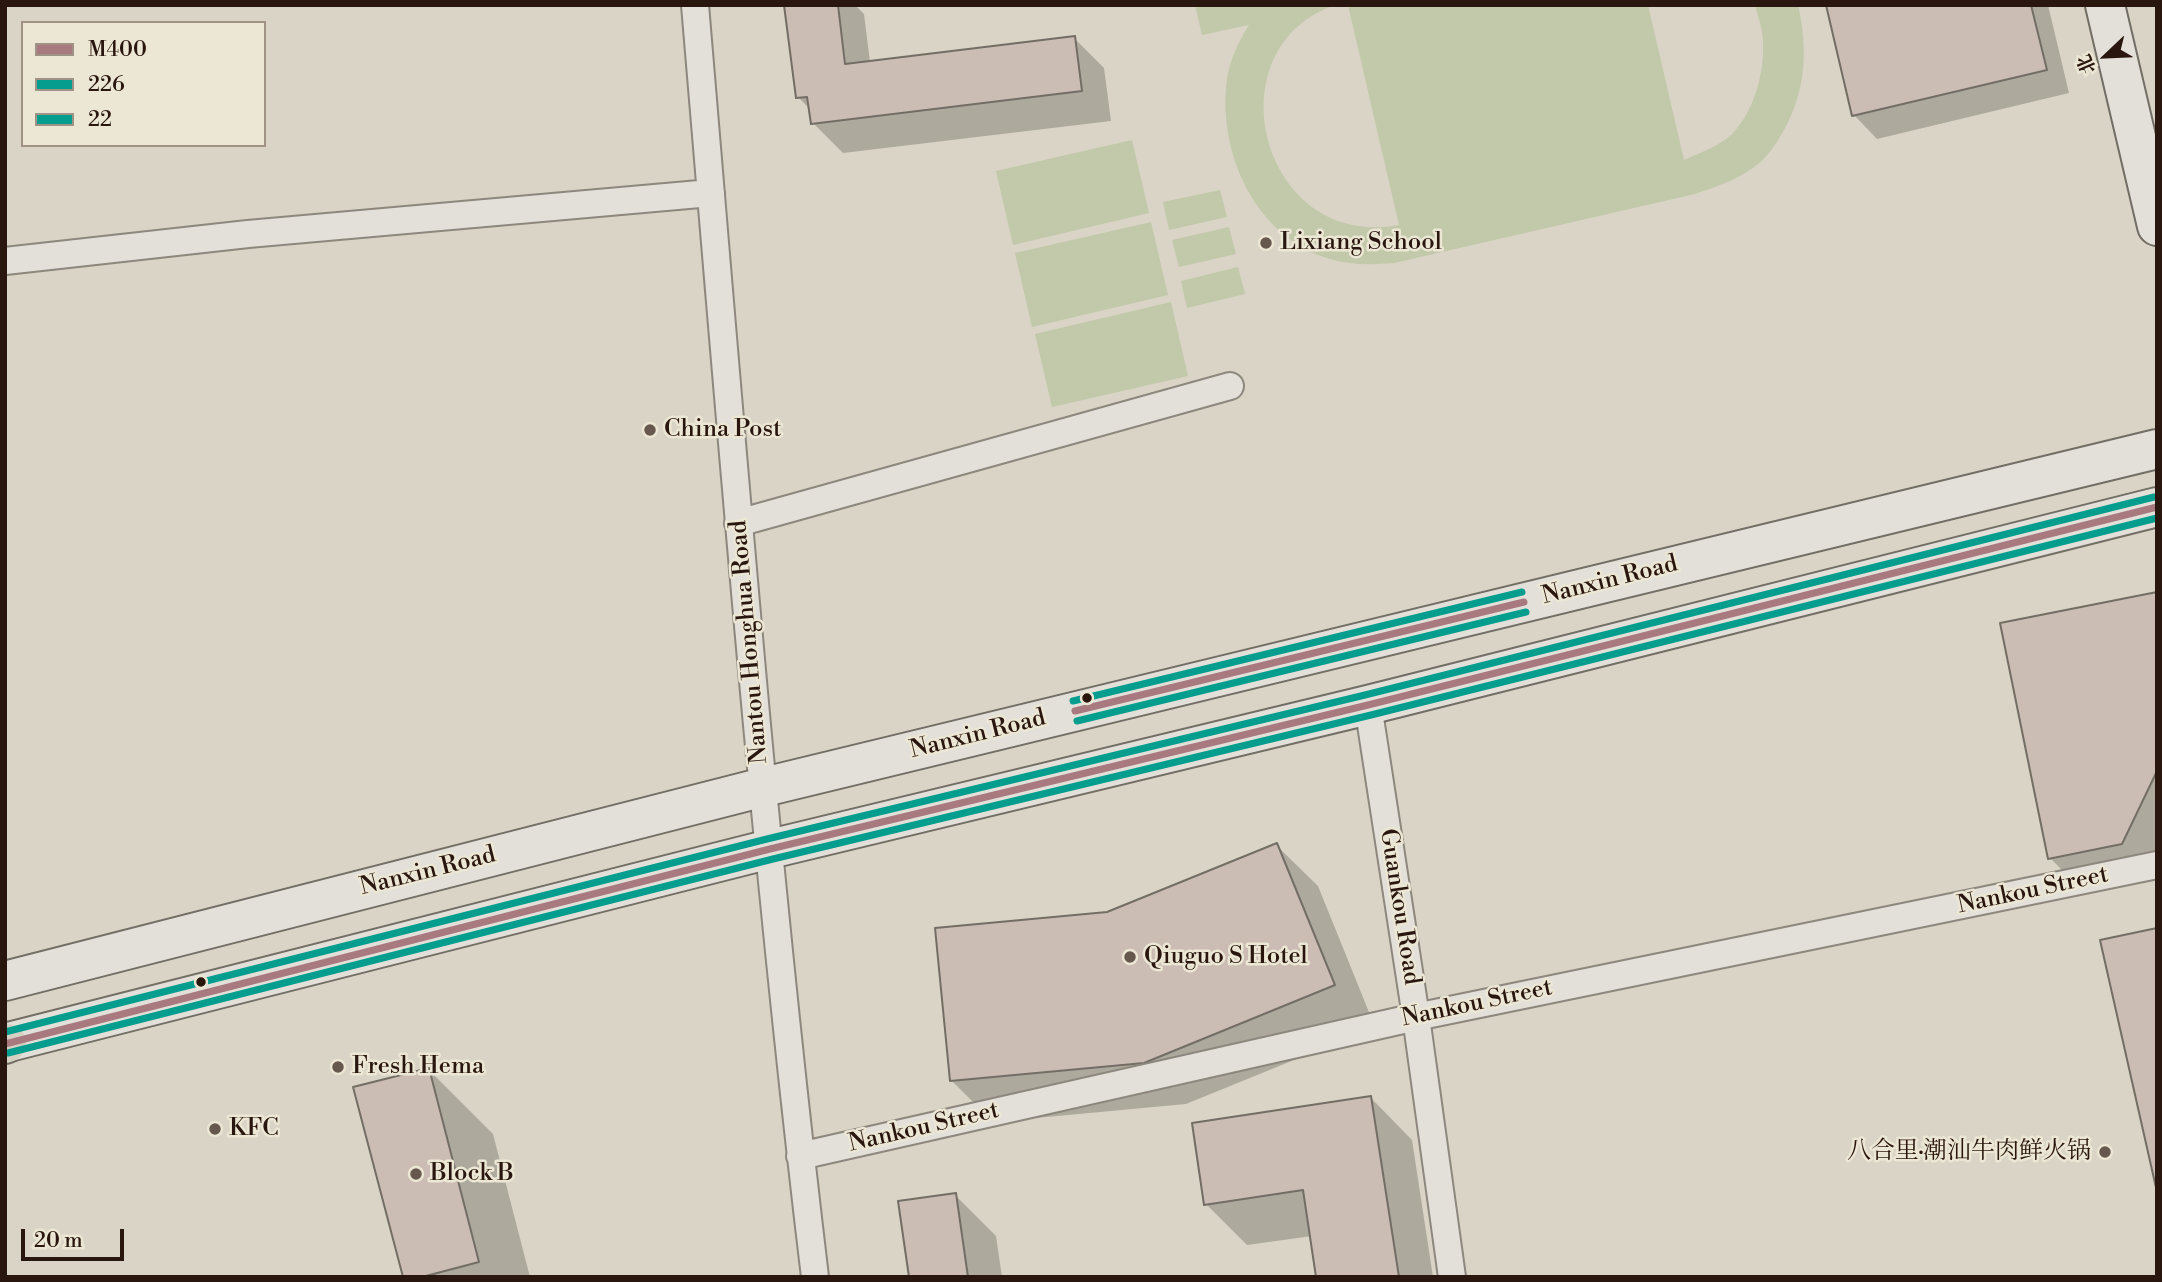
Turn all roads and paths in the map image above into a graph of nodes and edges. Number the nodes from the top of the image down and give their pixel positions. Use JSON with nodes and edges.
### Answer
{"nodes":[{"id":1,"x":695,"y":5,"type":"edge"},
{"id":2,"x":2105,"y":5,"type":"edge"},
{"id":3,"x":711,"y":193,"type":"junction"},
{"id":4,"x":2157,"y":226,"type":"edge"},
{"id":5,"x":5,"y":261,"type":"edge"},
{"id":6,"x":1230,"y":386,"type":"dead end"},
{"id":7,"x":2157,"y":449,"type":"edge"},
{"id":8,"x":2157,"y":507,"type":"edge"},
{"id":9,"x":738,"y":523,"type":"junction"},
{"id":10,"x":1368,"y":705,"type":"junction"},
{"id":11,"x":764,"y":787,"type":"junction"},
{"id":12,"x":770,"y":849,"type":"junction"},
{"id":13,"x":2157,"y":865,"type":"edge"},
{"id":14,"x":5,"y":981,"type":"edge"},
{"id":15,"x":1416,"y":1017,"type":"junction"},
{"id":16,"x":6,"y":1043,"type":"edge"},
{"id":17,"x":800,"y":1156,"type":"junction"},
{"id":18,"x":815,"y":1277,"type":"edge"},
{"id":19,"x":1452,"y":1277,"type":"edge"}],
"edges":[{"from":1,"to":3,"type":"street","name":"Nantou Honghua Road"},
{"from":2,"to":4,"type":"main road"},
{"from":3,"to":5,"type":"street"},
{"from":3,"to":9,"type":"street","name":"Nantou Honghua Road"},
{"from":6,"to":9,"type":"street"},
{"from":7,"to":11,"type":"main road","name":"Nanxin Road"},
{"from":8,"to":10,"type":"main road"},
{"from":9,"to":11,"type":"street","name":"Nantou Honghua Road"},
{"from":10,"to":12,"type":"main road"},
{"from":10,"to":15,"type":"street","name":"Guankou Road"},
{"from":11,"to":12,"type":"street","name":"Nantou Honghua Road"},
{"from":11,"to":14,"type":"main road","name":"Nanxin Road"},
{"from":12,"to":16,"type":"main road"},
{"from":12,"to":17,"type":"street","name":"Nantou Honghua Road"},
{"from":13,"to":15,"type":"street","name":"Nankou Street"},
{"from":15,"to":17,"type":"street","name":"Nankou Street"},
{"from":15,"to":19,"type":"street","name":"Guankou Road"},
{"from":17,"to":18,"type":"street","name":"Nantou Honghua Road"}]}
